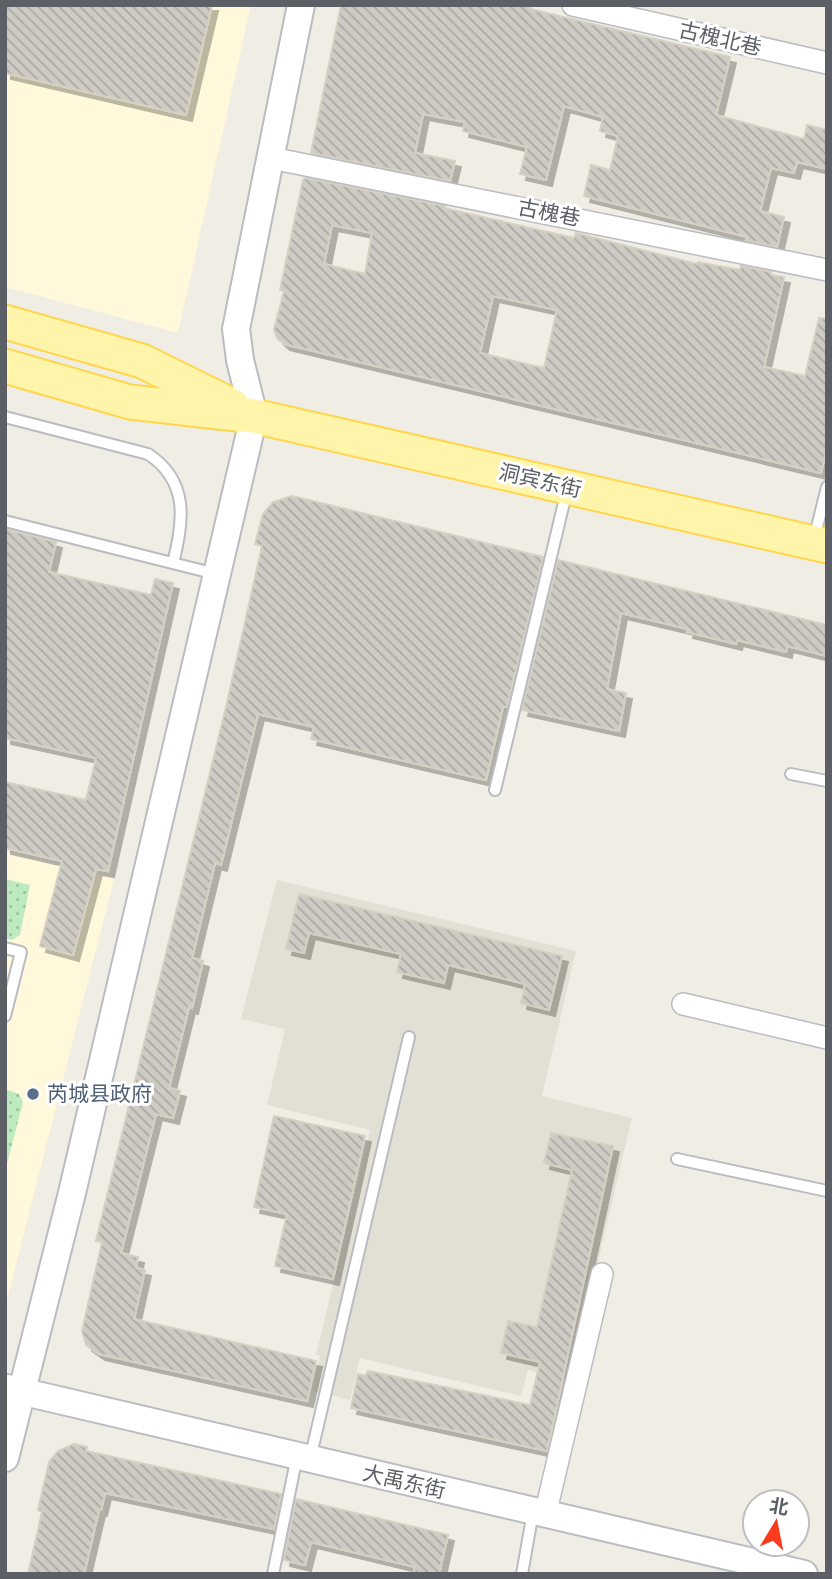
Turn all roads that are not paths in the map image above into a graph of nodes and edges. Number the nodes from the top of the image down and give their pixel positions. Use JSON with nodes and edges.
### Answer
{"nodes":[{"id":1,"x":301,"y":5,"type":"edge"},
{"id":2,"x":573,"y":5,"type":"edge"},
{"id":3,"x":827,"y":63,"type":"edge"},
{"id":4,"x":271,"y":158,"type":"junction"},
{"id":5,"x":827,"y":270,"type":"edge"},
{"id":6,"x":5,"y":322,"type":"edge"},
{"id":7,"x":5,"y":366,"type":"edge"},
{"id":8,"x":254,"y":416,"type":"junction"},
{"id":9,"x":5,"y":417,"type":"edge"},
{"id":10,"x":568,"y":487,"type":"junction"},
{"id":11,"x":827,"y":487,"type":"edge"},
{"id":12,"x":5,"y":521,"type":"edge"},
{"id":13,"x":820,"y":544,"type":"edge"},
{"id":14,"x":173,"y":563,"type":"junction"},
{"id":15,"x":217,"y":574,"type":"junction"},
{"id":16,"x":791,"y":774,"type":"dead end"},
{"id":17,"x":827,"y":781,"type":"edge"},
{"id":18,"x":495,"y":790,"type":"dead end"},
{"id":19,"x":5,"y":948,"type":"edge"},
{"id":20,"x":683,"y":1004,"type":"dead end"},
{"id":21,"x":5,"y":1016,"type":"edge"},
{"id":22,"x":409,"y":1037,"type":"dead end"},
{"id":23,"x":827,"y":1038,"type":"edge"},
{"id":24,"x":677,"y":1159,"type":"dead end"},
{"id":25,"x":827,"y":1191,"type":"edge"},
{"id":26,"x":603,"y":1274,"type":"dead end"},
{"id":27,"x":14,"y":1389,"type":"edge"},
{"id":28,"x":5,"y":1458,"type":"edge"},
{"id":29,"x":304,"y":1458,"type":"junction"},
{"id":30,"x":539,"y":1513,"type":"junction"},
{"id":31,"x":273,"y":1574,"type":"edge"},
{"id":32,"x":522,"y":1574,"type":"edge"},
{"id":33,"x":804,"y":1574,"type":"edge"}],
"edges":[{"from":1,"to":4,"type":"street"},
{"from":2,"to":3,"type":"street","name":"古槐北巷"},
{"from":4,"to":5,"type":"street","name":"古槐巷"},
{"from":4,"to":8,"type":"street"},
{"from":6,"to":8,"type":"main road","name":"洞宾东街"},
{"from":7,"to":8,"type":"main road","name":"洞宾东街"},
{"from":8,"to":10,"type":"main road","name":"洞宾东街"},
{"from":8,"to":15,"type":"street"},
{"from":9,"to":14,"type":"lane"},
{"from":10,"to":13,"type":"main road","name":"洞宾东街"},
{"from":10,"to":18,"type":"lane"},
{"from":11,"to":13,"type":"lane"},
{"from":12,"to":14,"type":"lane"},
{"from":14,"to":15,"type":"lane"},
{"from":15,"to":27,"type":"street"},
{"from":16,"to":17,"type":"lane"},
{"from":19,"to":21,"type":"lane"},
{"from":20,"to":23,"type":"street"},
{"from":22,"to":29,"type":"lane"},
{"from":24,"to":25,"type":"lane"},
{"from":26,"to":30,"type":"street"},
{"from":27,"to":28,"type":"street"},
{"from":27,"to":29,"type":"street","name":"大禹东街"},
{"from":29,"to":30,"type":"street","name":"大禹东街"},
{"from":29,"to":31,"type":"lane"},
{"from":30,"to":32,"type":"lane"},
{"from":30,"to":33,"type":"street","name":"大禹东街"}]}
